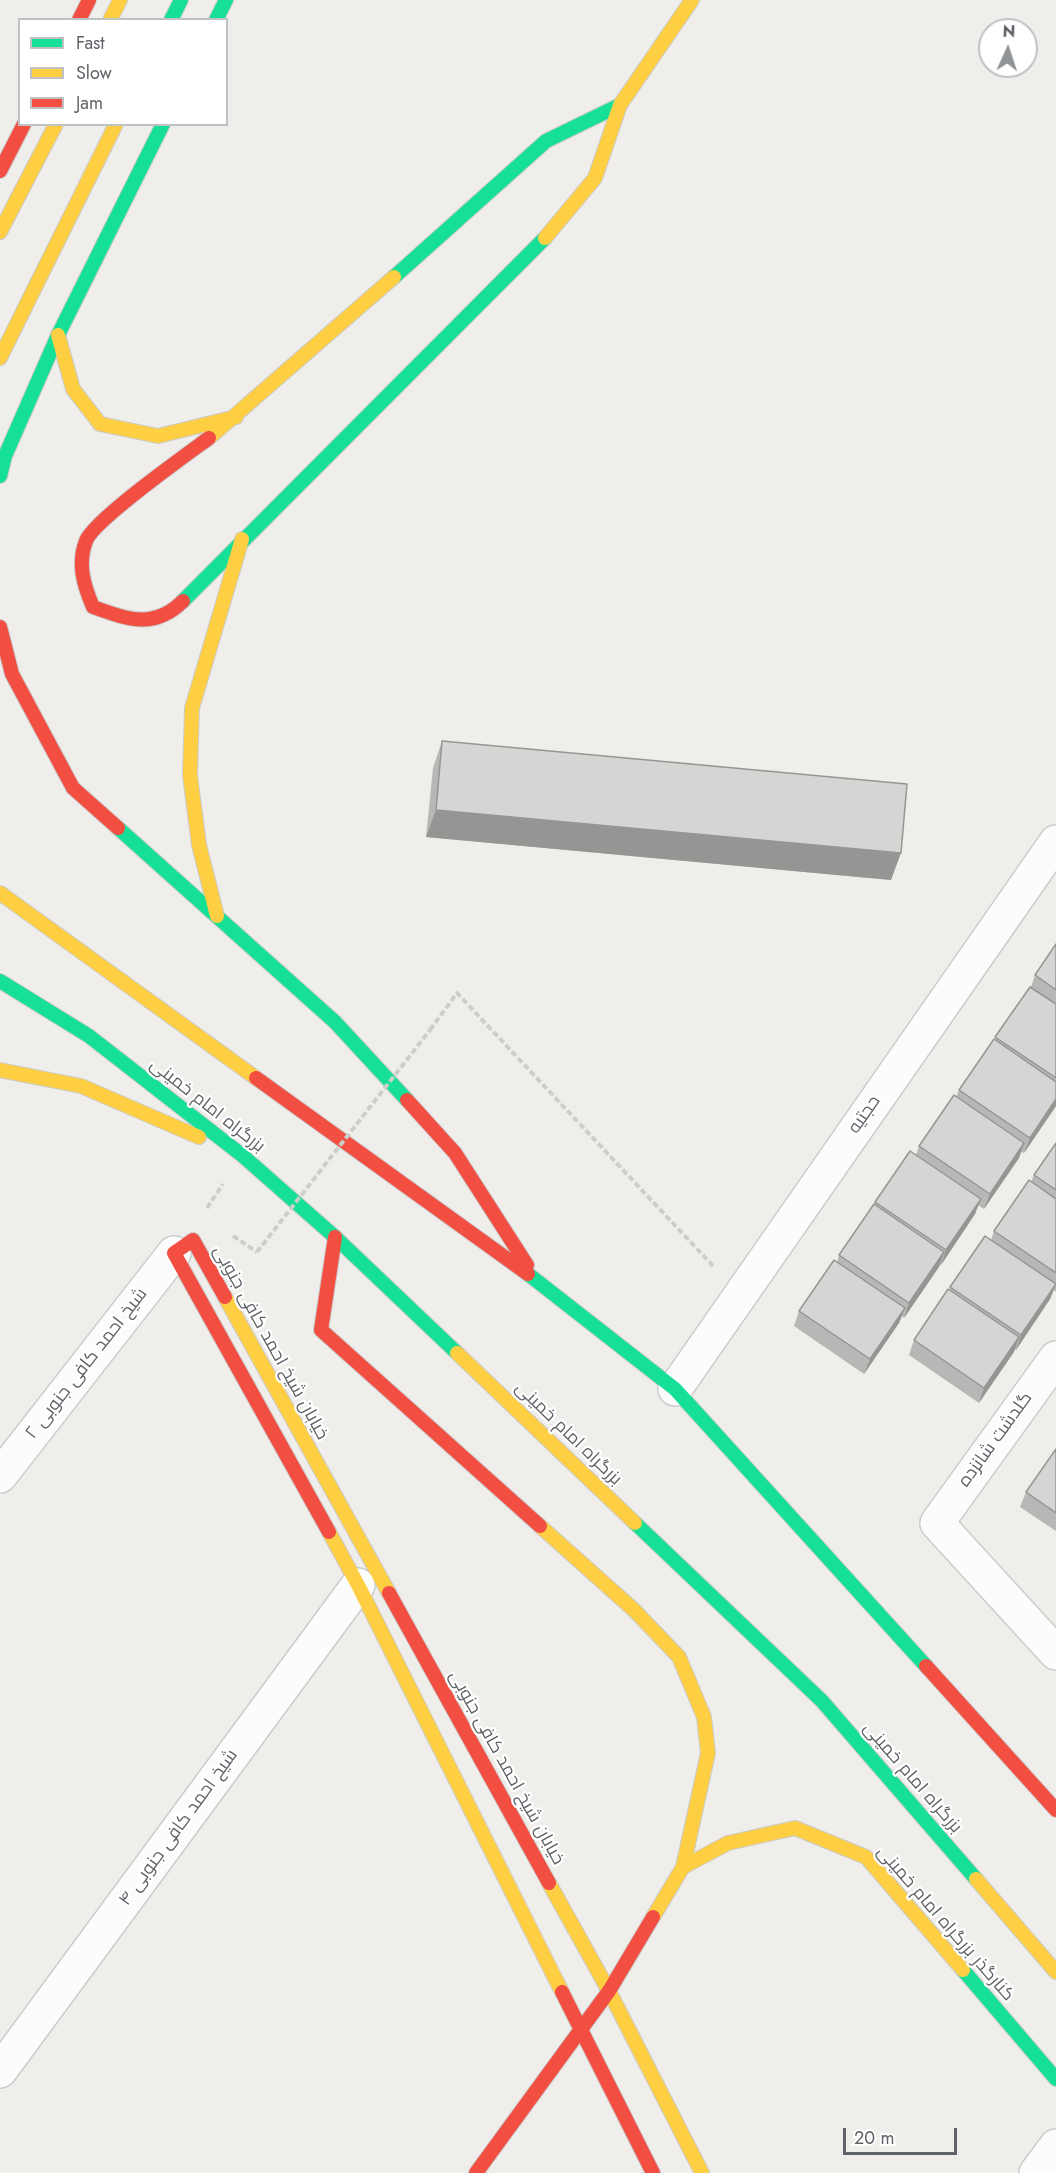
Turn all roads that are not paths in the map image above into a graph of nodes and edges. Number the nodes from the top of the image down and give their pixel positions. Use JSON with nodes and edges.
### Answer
{"nodes":[{"id":1,"x":89,"y":0,"type":"edge"},
{"id":2,"x":120,"y":0,"type":"edge"},
{"id":3,"x":181,"y":0,"type":"edge"},
{"id":4,"x":226,"y":0,"type":"edge"},
{"id":5,"x":692,"y":0,"type":"edge"},
{"id":6,"x":80,"y":18,"type":"edge"},
{"id":7,"x":111,"y":18,"type":"edge"},
{"id":8,"x":172,"y":18,"type":"edge"},
{"id":9,"x":217,"y":18,"type":"edge"},
{"id":10,"x":620,"y":105,"type":"junction"},
{"id":11,"x":23,"y":126,"type":"edge"},
{"id":12,"x":55,"y":126,"type":"edge"},
{"id":13,"x":115,"y":126,"type":"edge"},
{"id":14,"x":162,"y":126,"type":"edge"},
{"id":15,"x":0,"y":171,"type":"edge"},
{"id":16,"x":0,"y":232,"type":"edge"},
{"id":17,"x":57,"y":335,"type":"junction"},
{"id":18,"x":0,"y":358,"type":"edge"},
{"id":19,"x":236,"y":417,"type":"junction"},
{"id":20,"x":0,"y":476,"type":"edge"},
{"id":21,"x":242,"y":539,"type":"junction"},
{"id":22,"x":0,"y":627,"type":"edge"},
{"id":23,"x":1056,"y":842,"type":"edge"},
{"id":24,"x":0,"y":893,"type":"edge"},
{"id":25,"x":218,"y":916,"type":"junction"},
{"id":26,"x":0,"y":981,"type":"edge"},
{"id":27,"x":0,"y":1070,"type":"edge"},
{"id":28,"x":243,"y":1156,"type":"junction"},
{"id":29,"x":335,"y":1237,"type":"junction"},
{"id":30,"x":174,"y":1252,"type":"junction"},
{"id":31,"x":538,"y":1282,"type":"junction"},
{"id":32,"x":1056,"y":1358,"type":"edge"},
{"id":33,"x":675,"y":1389,"type":"junction"},
{"id":34,"x":0,"y":1476,"type":"edge"},
{"id":35,"x":358,"y":1585,"type":"junction"},
{"id":36,"x":1056,"y":1653,"type":"edge"},
{"id":37,"x":1056,"y":1810,"type":"edge"},
{"id":38,"x":683,"y":1867,"type":"junction"},
{"id":39,"x":1056,"y":1972,"type":"edge"},
{"id":40,"x":609,"y":1991,"type":"junction"},
{"id":41,"x":580,"y":2030,"type":"junction"},
{"id":42,"x":0,"y":2071,"type":"edge"},
{"id":43,"x":1056,"y":2079,"type":"edge"},
{"id":44,"x":1056,"y":2146,"type":"edge"},
{"id":45,"x":476,"y":2173,"type":"edge"},
{"id":46,"x":653,"y":2173,"type":"edge"},
{"id":47,"x":702,"y":2173,"type":"edge"},
{"id":48,"x":1036,"y":2173,"type":"edge"}],
"edges":[{"from":1,"to":6,"type":"main road"},
{"from":2,"to":7,"type":"main road"},
{"from":3,"to":8,"type":"main road"},
{"from":4,"to":9,"type":"main road"},
{"from":5,"to":10,"type":"main road"},
{"from":10,"to":19,"type":"main road"},
{"from":10,"to":21,"type":"main road"},
{"from":11,"to":15,"type":"main road"},
{"from":12,"to":16,"type":"main road"},
{"from":13,"to":18,"type":"main road"},
{"from":14,"to":17,"type":"main road"},
{"from":17,"to":19,"type":"main road"},
{"from":17,"to":20,"type":"main road"},
{"from":19,"to":21,"type":"main road"},
{"from":21,"to":25,"type":"main road"},
{"from":22,"to":25,"type":"main road"},
{"from":23,"to":33,"type":"street","name":"حجتیه"},
{"from":24,"to":31,"type":"main road"},
{"from":25,"to":31,"type":"main road"},
{"from":26,"to":28,"type":"main road","name":"بزرگراه امام خمینی"},
{"from":27,"to":28,"type":"main road"},
{"from":28,"to":29,"type":"main road","name":"بزرگراه امام خمینی"},
{"from":29,"to":38,"type":"main road"},
{"from":29,"to":39,"type":"main road","name":"بزرگراه امام خمینی"},
{"from":30,"to":34,"type":"street","name":"شیخ احمد کافی جنوبی ۲"},
{"from":30,"to":35,"type":"main road"},
{"from":30,"to":40,"type":"main road","name":"خیابان شیخ احمد کافی جنوبی"},
{"from":31,"to":33,"type":"main road"},
{"from":32,"to":36,"type":"street","name":"گلدشت شانزده"},
{"from":33,"to":37,"type":"main road"},
{"from":35,"to":41,"type":"main road"},
{"from":35,"to":42,"type":"street","name":"شیخ احمد کافی جنوبی ۴"},
{"from":38,"to":40,"type":"main road"},
{"from":38,"to":43,"type":"main road","name":"کنارگذر بزرگراه امام خمینی"},
{"from":40,"to":41,"type":"main road"},
{"from":40,"to":47,"type":"main road","name":"خیابان شیخ احمد کافی جنوبی"},
{"from":41,"to":45,"type":"main road"},
{"from":41,"to":46,"type":"main road"},
{"from":44,"to":48,"type":"street"}]}
